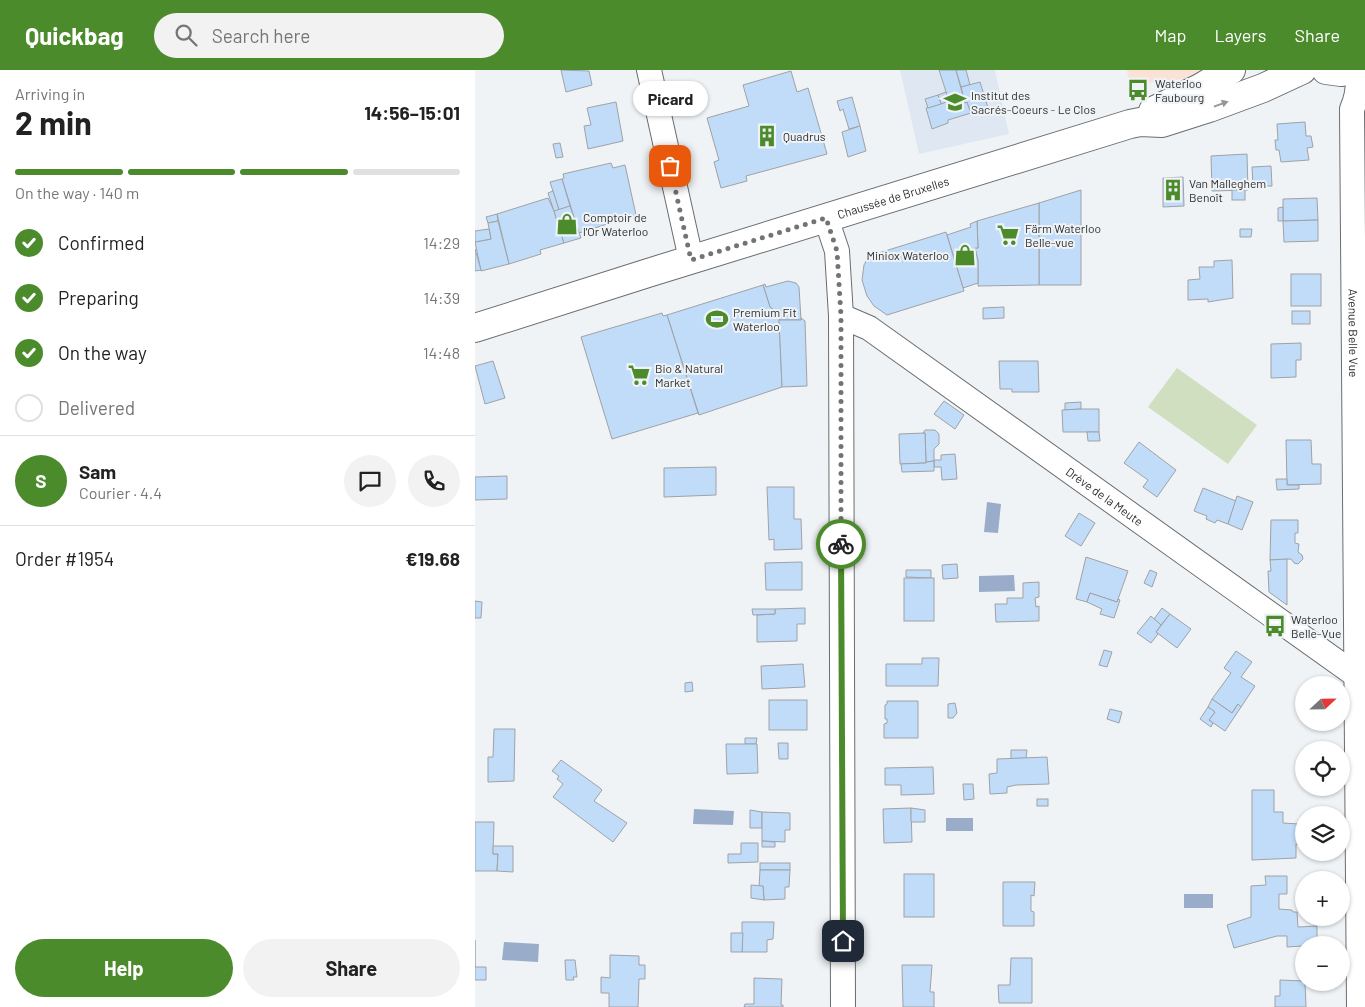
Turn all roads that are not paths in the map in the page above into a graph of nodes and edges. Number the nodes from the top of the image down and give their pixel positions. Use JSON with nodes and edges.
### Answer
{"nodes":[{"id":1,"x":649,"y":70,"type":"edge"},
{"id":2,"x":1231,"y":70,"type":"edge"},
{"id":3,"x":1302,"y":70,"type":"edge"},
{"id":4,"x":1343,"y":70,"type":"edge"},
{"id":5,"x":1140,"y":122,"type":"junction"},
{"id":6,"x":826,"y":218,"type":"junction"},
{"id":7,"x":691,"y":260,"type":"junction"},
{"id":8,"x":841,"y":316,"type":"junction"},
{"id":9,"x":475,"y":328,"type":"edge"},
{"id":10,"x":1360,"y":678,"type":"edge"},
{"id":11,"x":843,"y":1007,"type":"edge"},
{"id":12,"x":1359,"y":1007,"type":"edge"}],
"edges":[{"from":1,"to":7,"type":"street"},
{"from":2,"to":5,"type":"main road","name":"Chaussée de Bruxelles"},
{"from":5,"to":3,"type":"main road","name":"Chaussée de Bruxelles","one_way":true},
{"from":4,"to":10,"type":"street","name":"Avenue Belle Vue"},
{"from":5,"to":6,"type":"main road","name":"Chaussée de Bruxelles"},
{"from":6,"to":7,"type":"main road","name":"Chaussée de Bruxelles"},
{"from":6,"to":8,"type":"street"},
{"from":7,"to":9,"type":"main road","name":"Chaussée de Bruxelles"},
{"from":8,"to":10,"type":"street","name":"Drève de la Meute"},
{"from":8,"to":11,"type":"street"},
{"from":10,"to":12,"type":"street","name":"Avenue Belle Vue"}]}
